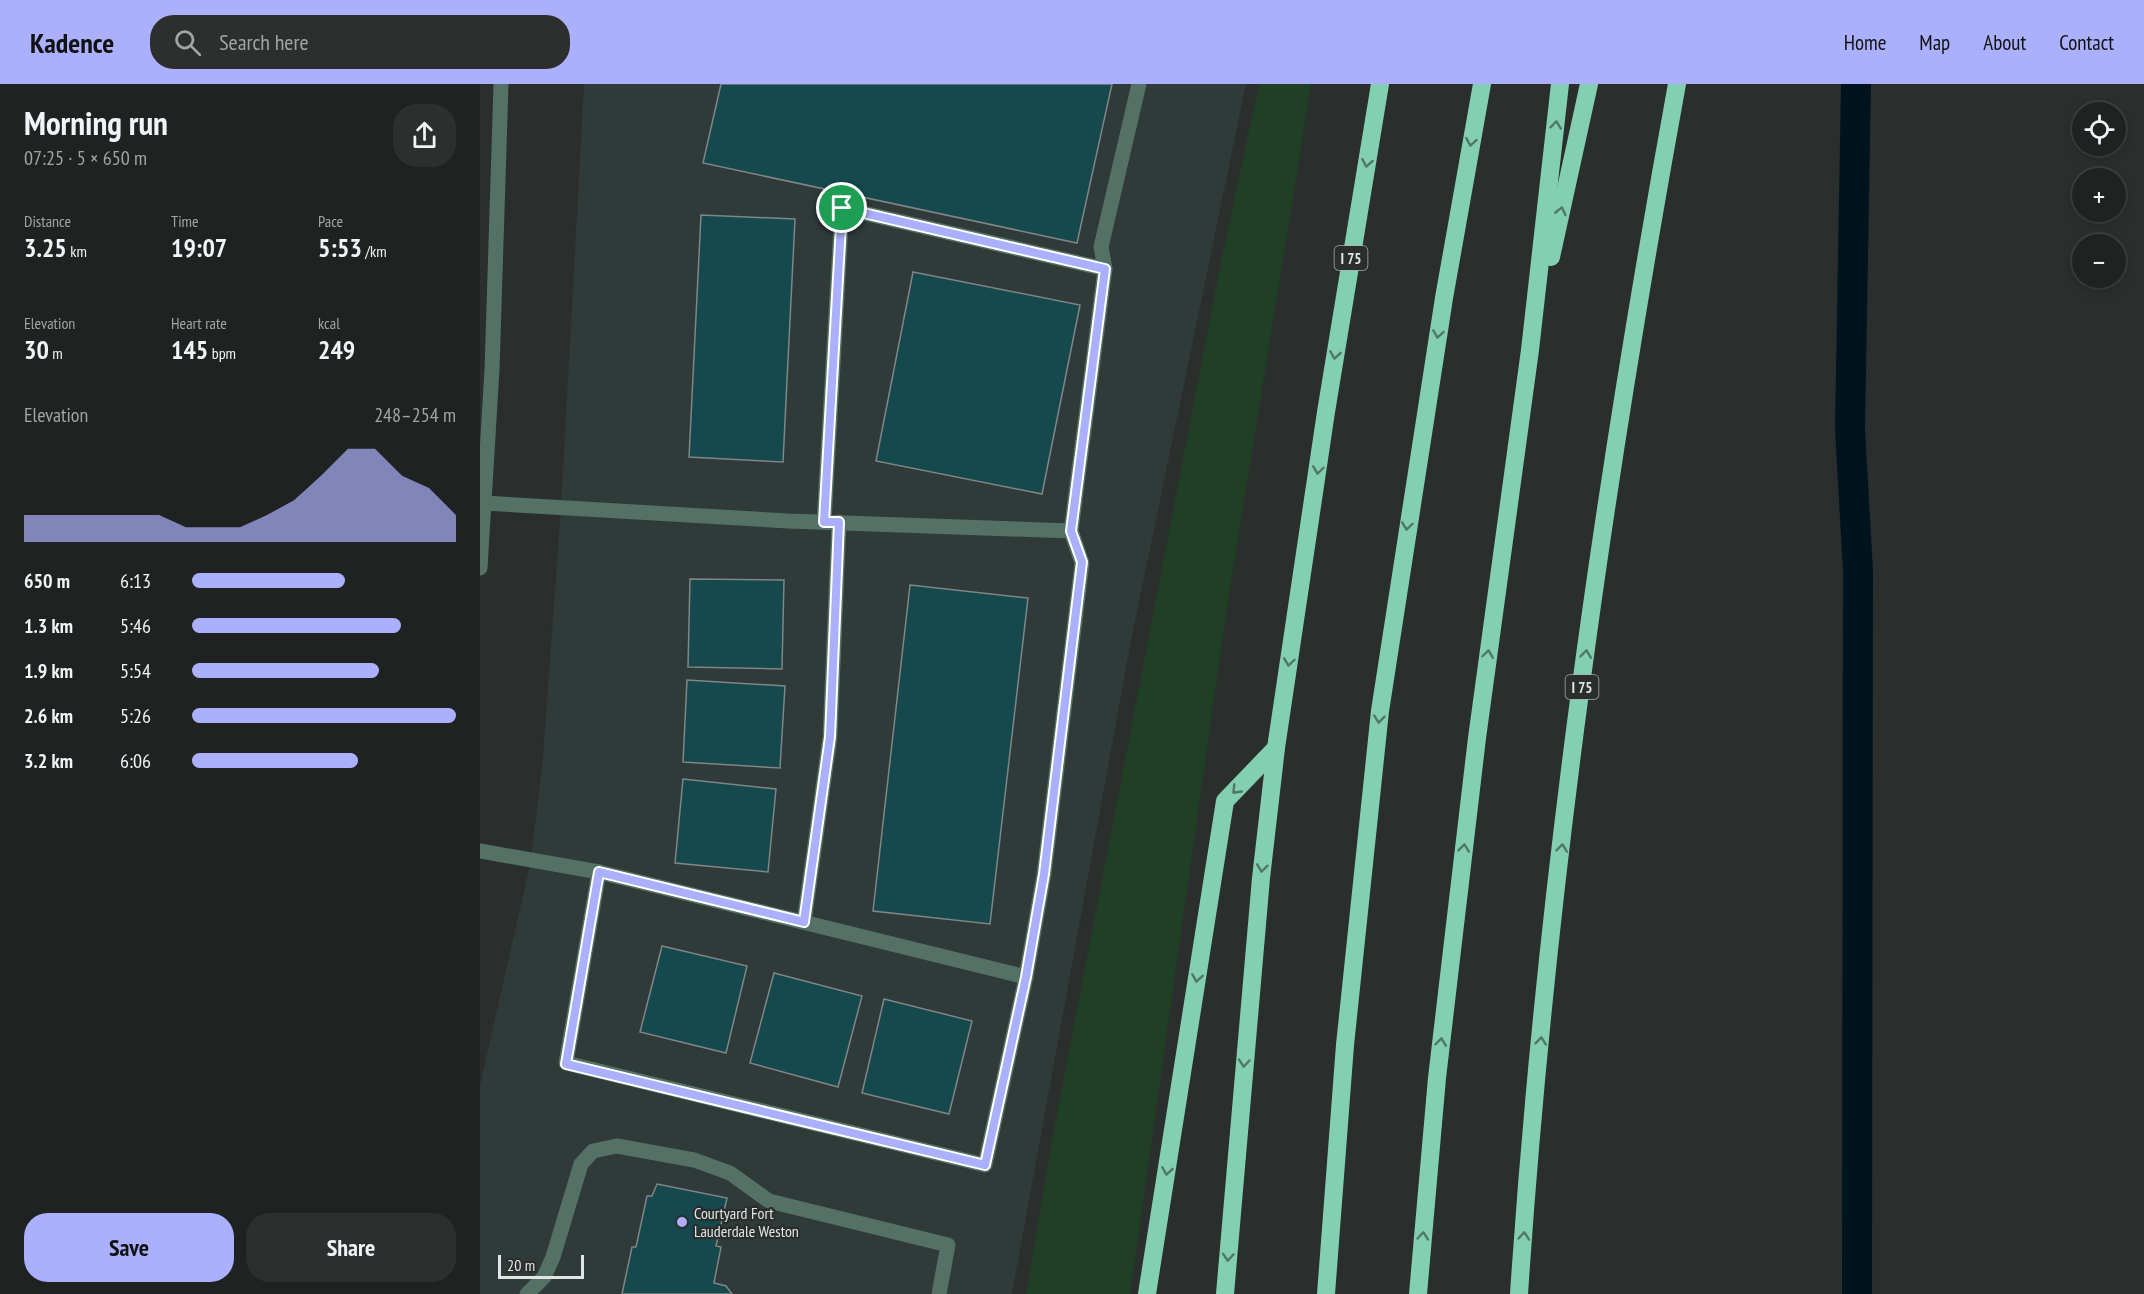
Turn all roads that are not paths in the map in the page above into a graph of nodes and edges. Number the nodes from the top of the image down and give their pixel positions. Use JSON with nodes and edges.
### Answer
{"nodes":[{"id":1,"x":501,"y":84,"type":"edge"},
{"id":2,"x":1139,"y":84,"type":"edge"},
{"id":3,"x":1380,"y":84,"type":"edge"},
{"id":4,"x":1482,"y":84,"type":"edge"},
{"id":5,"x":1560,"y":84,"type":"edge"},
{"id":6,"x":1589,"y":84,"type":"edge"},
{"id":7,"x":1677,"y":84,"type":"edge"},
{"id":8,"x":1105,"y":269,"type":"junction"},
{"id":9,"x":1530,"y":350,"type":"junction"},
{"id":10,"x":486,"y":370,"type":"edge"},
{"id":11,"x":484,"y":503,"type":"junction"},
{"id":12,"x":831,"y":522,"type":"junction"},
{"id":13,"x":1071,"y":531,"type":"junction"},
{"id":14,"x":480,"y":568,"type":"edge"},
{"id":15,"x":1276,"y":748,"type":"junction"},
{"id":16,"x":480,"y":851,"type":"edge"},
{"id":17,"x":599,"y":872,"type":"junction"},
{"id":18,"x":804,"y":922,"type":"junction"},
{"id":19,"x":1026,"y":977,"type":"junction"},
{"id":20,"x":528,"y":1294,"type":"edge"},
{"id":21,"x":939,"y":1294,"type":"edge"},
{"id":22,"x":1147,"y":1294,"type":"edge"},
{"id":23,"x":1225,"y":1294,"type":"edge"},
{"id":24,"x":1326,"y":1294,"type":"edge"},
{"id":25,"x":1418,"y":1294,"type":"edge"},
{"id":26,"x":1519,"y":1294,"type":"edge"}],
"edges":[{"from":1,"to":10,"type":"street"},
{"from":2,"to":8,"type":"street"},
{"from":3,"to":15,"type":"highway","number":"I 75","one_way":true},
{"from":4,"to":24,"type":"highway","one_way":true},
{"from":9,"to":5,"type":"highway","one_way":true},
{"from":9,"to":6,"type":"highway","one_way":true},
{"from":26,"to":7,"type":"highway","number":"I 75","one_way":true},
{"from":8,"to":12,"type":"street"},
{"from":8,"to":13,"type":"street"},
{"from":25,"to":9,"type":"highway","one_way":true},
{"from":10,"to":11,"type":"street"},
{"from":11,"to":12,"type":"street"},
{"from":11,"to":14,"type":"street"},
{"from":12,"to":13,"type":"street"},
{"from":12,"to":18,"type":"street"},
{"from":13,"to":19,"type":"street"},
{"from":15,"to":22,"type":"highway","one_way":true},
{"from":15,"to":23,"type":"highway","number":"I 75","one_way":true},
{"from":16,"to":17,"type":"street"},
{"from":17,"to":18,"type":"street"},
{"from":17,"to":19,"type":"street"},
{"from":18,"to":19,"type":"street"},
{"from":20,"to":21,"type":"street"}]}
